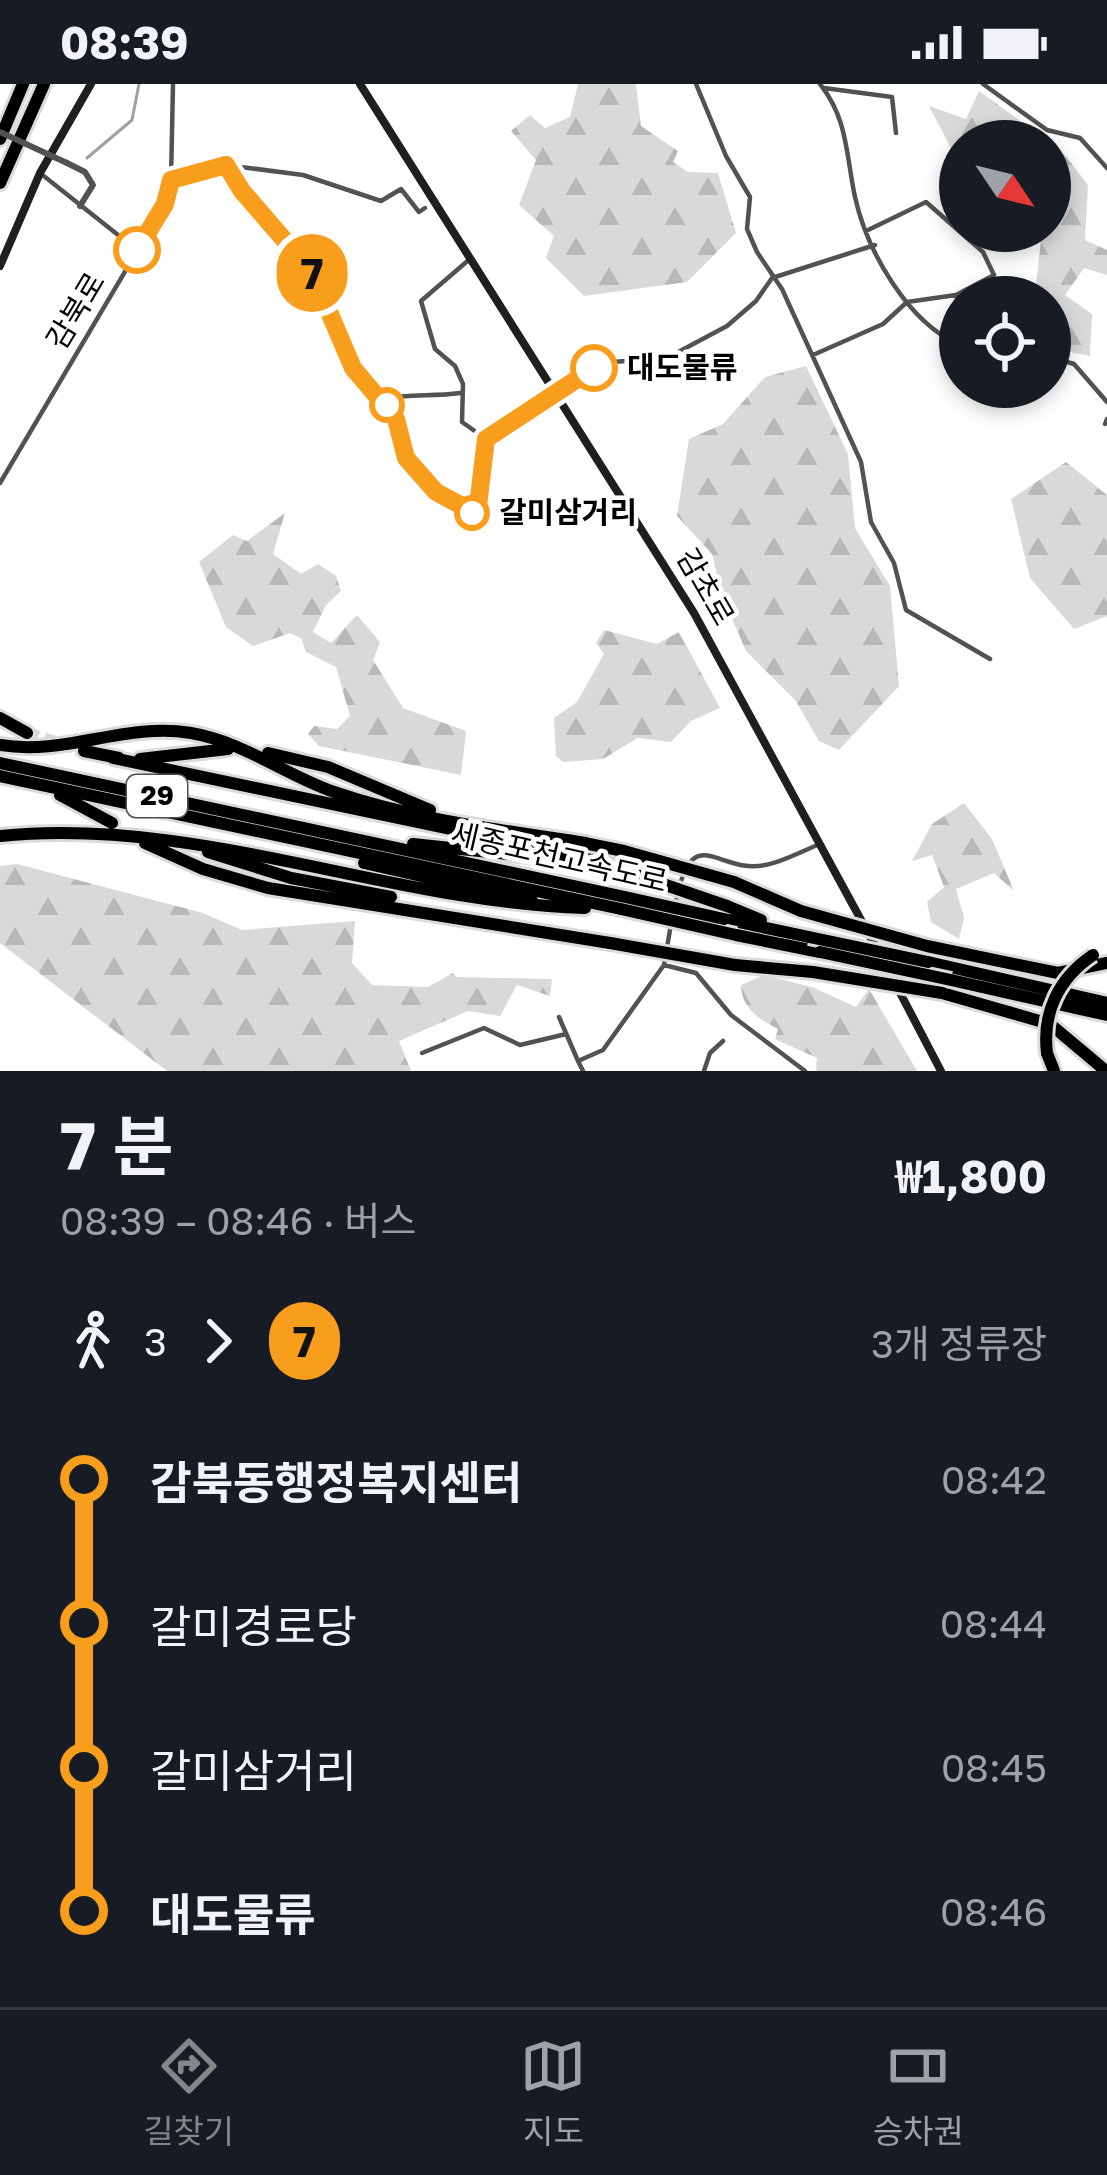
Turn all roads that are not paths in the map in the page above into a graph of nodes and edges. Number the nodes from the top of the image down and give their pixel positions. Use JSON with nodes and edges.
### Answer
{"nodes":[{"id":1,"x":23,"y":84,"type":"edge"},
{"id":2,"x":44,"y":84,"type":"edge"},
{"id":3,"x":91,"y":84,"type":"edge"},
{"id":4,"x":173,"y":84,"type":"edge"},
{"id":5,"x":360,"y":84,"type":"edge"},
{"id":6,"x":983,"y":84,"type":"edge"},
{"id":7,"x":698,"y":85,"type":"edge"},
{"id":8,"x":822,"y":86,"type":"edge"},
{"id":9,"x":896,"y":133,"type":"dead end"},
{"id":10,"x":0,"y":135,"type":"edge"},
{"id":11,"x":22,"y":137,"type":"junction"},
{"id":12,"x":226,"y":165,"type":"junction"},
{"id":13,"x":1107,"y":168,"type":"edge"},
{"id":14,"x":40,"y":173,"type":"junction"},
{"id":15,"x":171,"y":180,"type":"junction"},
{"id":16,"x":0,"y":184,"type":"edge"},
{"id":17,"x":431,"y":194,"type":"junction"},
{"id":18,"x":0,"y":197,"type":"edge"},
{"id":19,"x":80,"y":206,"type":"junction"},
{"id":20,"x":424,"y":208,"type":"junction"},
{"id":21,"x":442,"y":212,"type":"junction"},
{"id":22,"x":866,"y":231,"type":"junction"},
{"id":23,"x":874,"y":245,"type":"junction"},
{"id":24,"x":137,"y":250,"type":"junction"},
{"id":25,"x":471,"y":258,"type":"junction"},
{"id":26,"x":0,"y":266,"type":"edge"},
{"id":27,"x":990,"y":276,"type":"edge"},
{"id":28,"x":772,"y":278,"type":"junction"},
{"id":29,"x":939,"y":297,"type":"edge"},
{"id":30,"x":907,"y":302,"type":"junction"},
{"id":31,"x":939,"y":331,"type":"edge"},
{"id":32,"x":812,"y":355,"type":"junction"},
{"id":33,"x":1071,"y":363,"type":"edge"},
{"id":34,"x":556,"y":391,"type":"junction"},
{"id":35,"x":460,"y":393,"type":"junction"},
{"id":36,"x":382,"y":399,"type":"junction"},
{"id":37,"x":1107,"y":402,"type":"edge"},
{"id":38,"x":486,"y":439,"type":"junction"},
{"id":39,"x":0,"y":483,"type":"edge"},
{"id":40,"x":990,"y":658,"type":"dead end"},
{"id":41,"x":0,"y":718,"type":"edge"},
{"id":42,"x":27,"y":733,"type":"tunnel mouth"},
{"id":43,"x":0,"y":745,"type":"edge"},
{"id":44,"x":228,"y":749,"type":"dead end"},
{"id":45,"x":84,"y":751,"type":"tunnel mouth"},
{"id":46,"x":268,"y":753,"type":"dead end"},
{"id":47,"x":113,"y":758,"type":"junction"},
{"id":48,"x":0,"y":763,"type":"edge"},
{"id":49,"x":0,"y":776,"type":"edge"},
{"id":50,"x":25,"y":782,"type":"junction"},
{"id":51,"x":112,"y":823,"type":"dead end"},
{"id":52,"x":236,"y":828,"type":"junction"},
{"id":53,"x":0,"y":836,"type":"edge"},
{"id":54,"x":173,"y":839,"type":"junction"},
{"id":55,"x":145,"y":843,"type":"dead end"},
{"id":56,"x":385,"y":843,"type":"junction"},
{"id":57,"x":586,"y":843,"type":"junction"},
{"id":58,"x":820,"y":844,"type":"junction"},
{"id":59,"x":620,"y":869,"type":"junction"},
{"id":60,"x":623,"y":903,"type":"junction"},
{"id":61,"x":569,"y":908,"type":"junction"},
{"id":62,"x":725,"y":912,"type":"junction"},
{"id":63,"x":610,"y":943,"type":"junction"},
{"id":64,"x":1100,"y":952,"type":"edge"},
{"id":65,"x":1107,"y":963,"type":"edge"},
{"id":66,"x":664,"y":964,"type":"junction"},
{"id":67,"x":1107,"y":1003,"type":"edge"},
{"id":68,"x":1107,"y":1015,"type":"edge"},
{"id":69,"x":559,"y":1017,"type":"dead end"},
{"id":70,"x":566,"y":1034,"type":"junction"},
{"id":71,"x":723,"y":1041,"type":"dead end"},
{"id":72,"x":422,"y":1053,"type":"dead end"},
{"id":73,"x":578,"y":1061,"type":"junction"},
{"id":74,"x":584,"y":1071,"type":"edge"},
{"id":75,"x":704,"y":1071,"type":"edge"},
{"id":76,"x":805,"y":1071,"type":"edge"},
{"id":77,"x":941,"y":1071,"type":"edge"},
{"id":78,"x":1054,"y":1071,"type":"edge"},
{"id":79,"x":1106,"y":1071,"type":"edge"}],
"edges":[{"from":1,"to":10,"type":"highway"},
{"from":2,"to":11,"type":"highway"},
{"from":3,"to":14,"type":"main road"},
{"from":4,"to":15,"type":"street","name":"감북로"},
{"from":5,"to":17,"type":"main road","name":"감초로"},
{"from":6,"to":13,"type":"street"},
{"from":7,"to":28,"type":"street"},
{"from":8,"to":9,"type":"street"},
{"from":8,"to":22,"type":"street"},
{"from":10,"to":19,"type":"street","bridge":true},
{"from":11,"to":16,"type":"highway"},
{"from":11,"to":18,"type":"highway"},
{"from":12,"to":15,"type":"street"},
{"from":12,"to":20,"type":"street"},
{"from":12,"to":36,"type":"street"},
{"from":14,"to":19,"type":"street"},
{"from":14,"to":26,"type":"main road"},
{"from":15,"to":24,"type":"street","name":"감북로"},
{"from":17,"to":20,"type":"street"},
{"from":17,"to":21,"type":"main road","name":"감초로"},
{"from":19,"to":24,"type":"street"},
{"from":20,"to":21,"type":"street"},
{"from":21,"to":25,"type":"main road","name":"감초로"},
{"from":22,"to":23,"type":"street"},
{"from":22,"to":27,"type":"street"},
{"from":23,"to":28,"type":"street"},
{"from":23,"to":30,"type":"street"},
{"from":24,"to":39,"type":"street","name":"감북로"},
{"from":25,"to":34,"type":"main road","name":"감초로"},
{"from":25,"to":35,"type":"street"},
{"from":28,"to":32,"type":"street"},
{"from":28,"to":34,"type":"street"},
{"from":29,"to":30,"type":"street"},
{"from":30,"to":31,"type":"street"},
{"from":30,"to":32,"type":"street"},
{"from":32,"to":40,"type":"street"},
{"from":33,"to":37,"type":"street"},
{"from":34,"to":38,"type":"street"},
{"from":34,"to":58,"type":"main road","name":"감초로"},
{"from":35,"to":36,"type":"street"},
{"from":35,"to":38,"type":"street"},
{"from":36,"to":38,"type":"street"},
{"from":41,"to":42,"type":"highway"},
{"from":43,"to":57,"type":"highway"},
{"from":44,"to":47,"type":"highway"},
{"from":45,"to":47,"type":"highway"},
{"from":46,"to":57,"type":"highway"},
{"from":47,"to":59,"type":"highway"},
{"from":48,"to":56,"type":"highway","name":"세종포천고속도로","number":"29"},
{"from":49,"to":50,"type":"highway","name":"세종포천고속도로","number":"29"},
{"from":50,"to":51,"type":"highway"},
{"from":50,"to":52,"type":"highway","name":"세종포천고속도로","number":"29"},
{"from":52,"to":60,"type":"highway","name":"세종포천고속도로","number":"29"},
{"from":52,"to":61,"type":"highway"},
{"from":53,"to":54,"type":"highway"},
{"from":54,"to":61,"type":"highway"},
{"from":54,"to":63,"type":"highway"},
{"from":55,"to":63,"type":"highway"},
{"from":56,"to":59,"type":"highway"},
{"from":56,"to":60,"type":"highway","name":"세종포천고속도로","number":"29"},
{"from":57,"to":65,"type":"highway","bridge":true},
{"from":58,"to":66,"type":"street"},
{"from":58,"to":77,"type":"main road","name":"감초로"},
{"from":59,"to":62,"type":"highway","bridge":true},
{"from":60,"to":61,"type":"highway"},
{"from":60,"to":62,"type":"highway","name":"세종포천고속도로","number":"29","bridge":true},
{"from":60,"to":68,"type":"highway","name":"세종포천고속도로","number":"29","bridge":true},
{"from":62,"to":67,"type":"highway","name":"세종포천고속도로","number":"29","bridge":true},
{"from":63,"to":79,"type":"highway","bridge":true},
{"from":64,"to":78,"type":"highway","bridge":true},
{"from":66,"to":73,"type":"street"},
{"from":66,"to":76,"type":"street"},
{"from":69,"to":70,"type":"street"},
{"from":70,"to":72,"type":"street"},
{"from":70,"to":73,"type":"street"},
{"from":71,"to":75,"type":"street"},
{"from":73,"to":74,"type":"street"}]}
